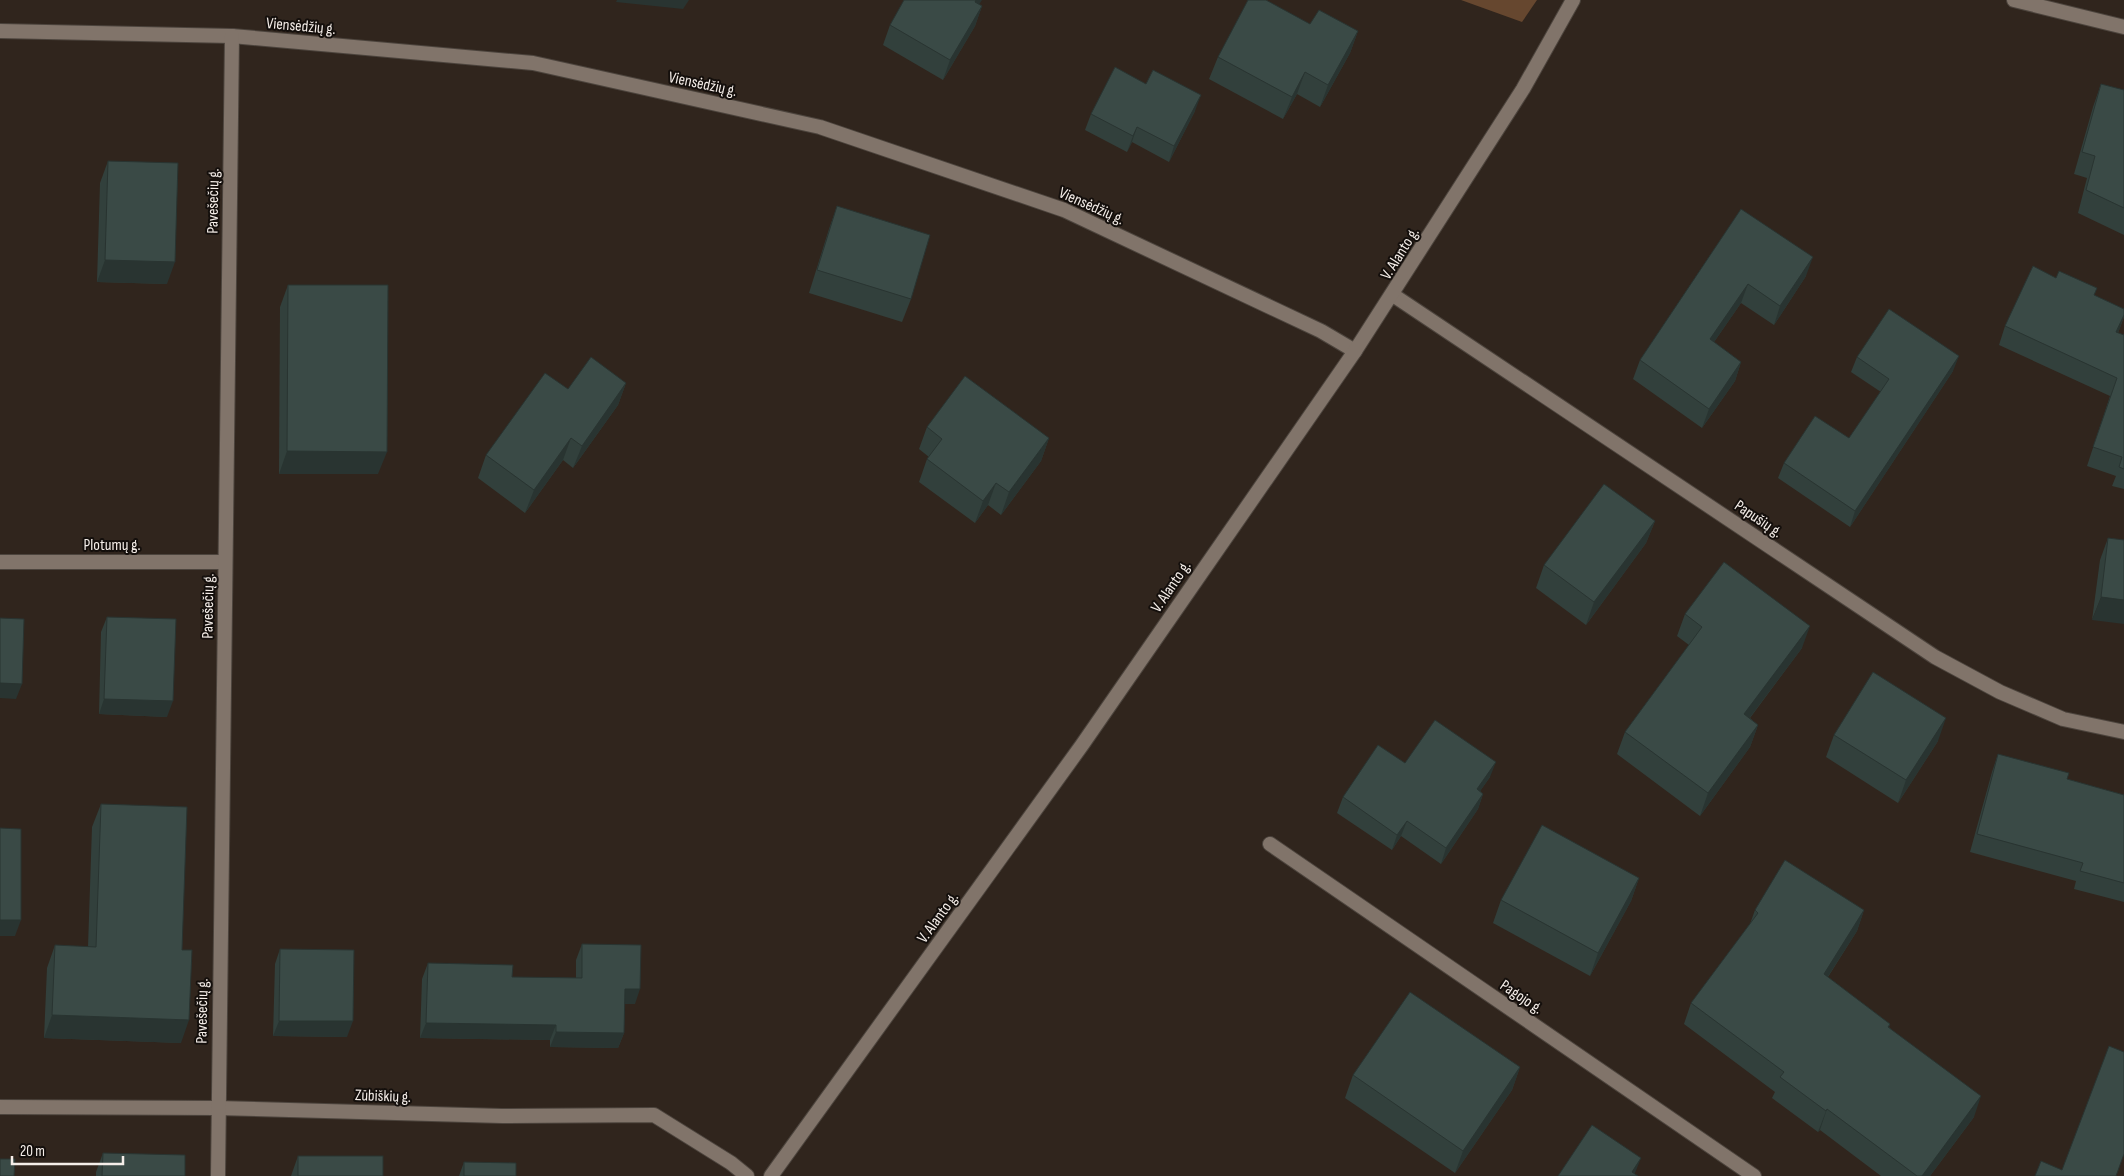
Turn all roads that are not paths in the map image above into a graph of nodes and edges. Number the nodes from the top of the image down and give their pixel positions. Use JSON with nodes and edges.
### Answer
{"nodes":[{"id":1,"x":1573,"y":0,"type":"edge"},
{"id":2,"x":2014,"y":0,"type":"edge"},
{"id":3,"x":2124,"y":27,"type":"edge"},
{"id":4,"x":0,"y":31,"type":"edge"},
{"id":5,"x":232,"y":36,"type":"junction"},
{"id":6,"x":1393,"y":295,"type":"junction"},
{"id":7,"x":1355,"y":351,"type":"junction"},
{"id":8,"x":0,"y":562,"type":"edge"},
{"id":9,"x":225,"y":562,"type":"junction"},
{"id":10,"x":2124,"y":732,"type":"edge"},
{"id":11,"x":1270,"y":844,"type":"dead end"},
{"id":12,"x":0,"y":1107,"type":"edge"},
{"id":13,"x":218,"y":1108,"type":"junction"},
{"id":14,"x":218,"y":1176,"type":"edge"},
{"id":15,"x":747,"y":1176,"type":"edge"},
{"id":16,"x":771,"y":1176,"type":"edge"},
{"id":17,"x":1754,"y":1176,"type":"edge"}],
"edges":[{"from":1,"to":6,"type":"street","name":"V. Alanto g."},
{"from":2,"to":3,"type":"street"},
{"from":4,"to":5,"type":"street","name":"Viensėdžių g."},
{"from":5,"to":7,"type":"street","name":"Viensėdžių g."},
{"from":5,"to":9,"type":"street","name":"Pavešečių g."},
{"from":6,"to":7,"type":"street","name":"V. Alanto g."},
{"from":6,"to":10,"type":"street","name":"Papušių g."},
{"from":7,"to":16,"type":"street","name":"V. Alanto g."},
{"from":8,"to":9,"type":"street","name":"Plotumų g."},
{"from":9,"to":13,"type":"street","name":"Pavešečių g."},
{"from":11,"to":17,"type":"street","name":"Pagojo g."},
{"from":12,"to":13,"type":"street","name":"Zūbiškių g."},
{"from":13,"to":14,"type":"street","name":"Pavešečių g."},
{"from":13,"to":15,"type":"street","name":"Zūbiškių g."}]}
